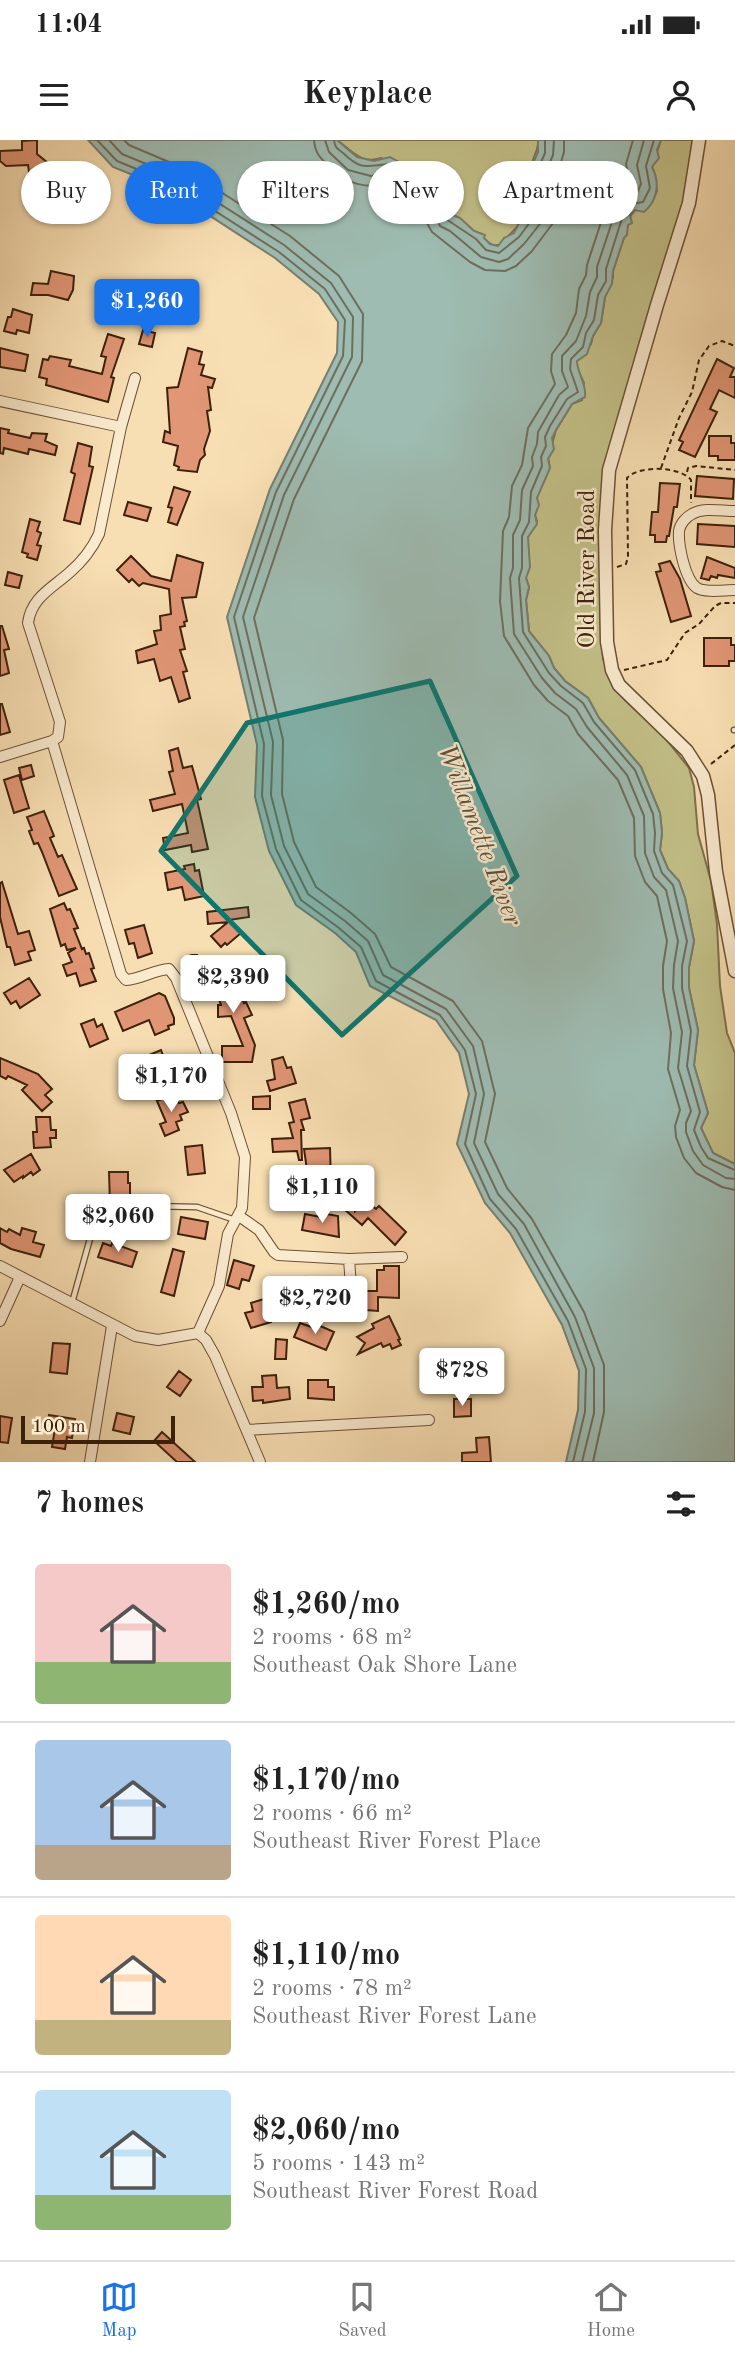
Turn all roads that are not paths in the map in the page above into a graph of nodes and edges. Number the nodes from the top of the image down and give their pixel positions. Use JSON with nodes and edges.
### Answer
{"nodes":[{"id":1,"x":699,"y":140,"type":"edge"},
{"id":2,"x":135,"y":378,"type":"dead end"},
{"id":3,"x":0,"y":401,"type":"edge"},
{"id":4,"x":121,"y":427,"type":"junction"},
{"id":5,"x":735,"y":511,"type":"edge"},
{"id":6,"x":735,"y":590,"type":"edge"},
{"id":7,"x":52,"y":741,"type":"junction"},
{"id":8,"x":0,"y":757,"type":"edge"},
{"id":9,"x":735,"y":971,"type":"edge"},
{"id":10,"x":146,"y":1206,"type":"dead end"},
{"id":11,"x":237,"y":1218,"type":"junction"},
{"id":12,"x":93,"y":1228,"type":"dead end"},
{"id":13,"x":402,"y":1257,"type":"dead end"},
{"id":14,"x":349,"y":1259,"type":"junction"},
{"id":15,"x":0,"y":1266,"type":"edge"},
{"id":16,"x":20,"y":1277,"type":"junction"},
{"id":17,"x":71,"y":1304,"type":"junction"},
{"id":18,"x":353,"y":1314,"type":"dead end"},
{"id":19,"x":0,"y":1321,"type":"edge"},
{"id":20,"x":112,"y":1326,"type":"junction"},
{"id":21,"x":198,"y":1333,"type":"junction"},
{"id":22,"x":429,"y":1420,"type":"dead end"},
{"id":23,"x":247,"y":1430,"type":"junction"},
{"id":24,"x":90,"y":1462,"type":"edge"},
{"id":25,"x":260,"y":1462,"type":"edge"}],
"edges":[{"from":1,"to":9,"type":"street","name":"Old River Road"},
{"from":2,"to":4,"type":"street"},
{"from":3,"to":4,"type":"street"},
{"from":4,"to":7,"type":"street"},
{"from":5,"to":6,"type":"street"},
{"from":7,"to":8,"type":"street"},
{"from":7,"to":11,"type":"street"},
{"from":10,"to":11,"type":"lane"},
{"from":11,"to":14,"type":"street"},
{"from":11,"to":21,"type":"street"},
{"from":12,"to":17,"type":"lane"},
{"from":13,"to":14,"type":"street"},
{"from":14,"to":18,"type":"street"},
{"from":15,"to":16,"type":"street"},
{"from":16,"to":17,"type":"street"},
{"from":16,"to":19,"type":"street"},
{"from":17,"to":20,"type":"street"},
{"from":20,"to":21,"type":"street"},
{"from":20,"to":24,"type":"street"},
{"from":21,"to":23,"type":"street"},
{"from":22,"to":23,"type":"street"},
{"from":23,"to":25,"type":"street"}]}
